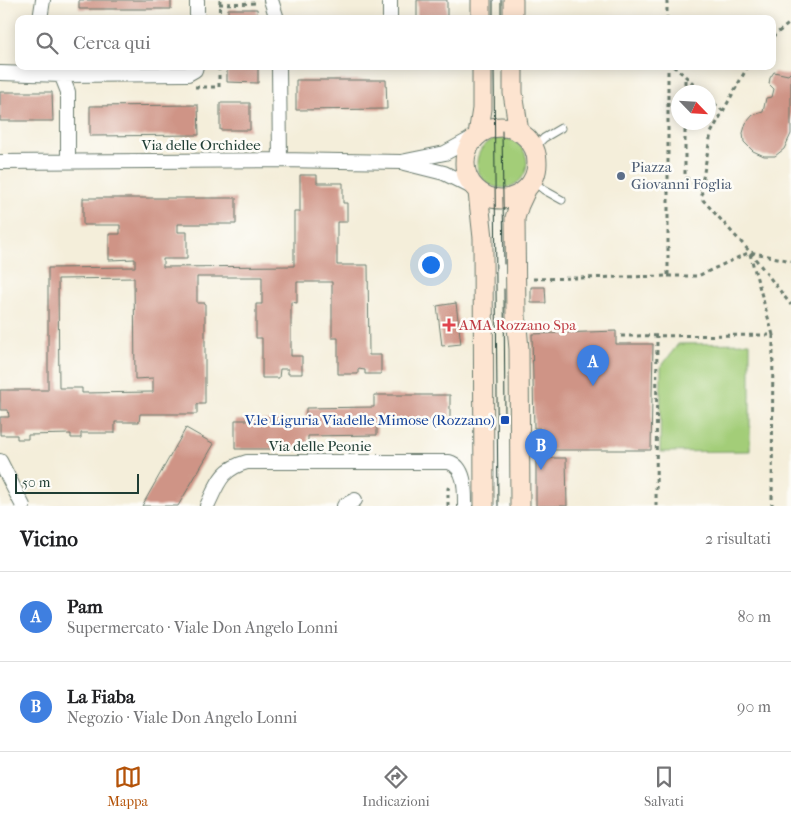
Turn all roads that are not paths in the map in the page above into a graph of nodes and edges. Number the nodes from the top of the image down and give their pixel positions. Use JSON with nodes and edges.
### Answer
{"nodes":[{"id":1,"x":43,"y":0,"type":"edge"},
{"id":2,"x":197,"y":0,"type":"edge"},
{"id":3,"x":390,"y":0,"type":"edge"},
{"id":4,"x":481,"y":0,"type":"edge"},
{"id":5,"x":513,"y":0,"type":"edge"},
{"id":6,"x":266,"y":2,"type":"edge"},
{"id":7,"x":41,"y":15,"type":"edge"},
{"id":8,"x":197,"y":15,"type":"edge"},
{"id":9,"x":274,"y":15,"type":"edge"},
{"id":10,"x":390,"y":15,"type":"edge"},
{"id":11,"x":481,"y":15,"type":"edge"},
{"id":12,"x":513,"y":15,"type":"edge"},
{"id":13,"x":60,"y":70,"type":"edge"},
{"id":14,"x":195,"y":70,"type":"edge"},
{"id":15,"x":279,"y":70,"type":"edge"},
{"id":16,"x":482,"y":70,"type":"edge"},
{"id":17,"x":513,"y":70,"type":"edge"},
{"id":18,"x":0,"y":73,"type":"edge"},
{"id":19,"x":561,"y":128,"type":"dead end"},
{"id":20,"x":519,"y":132,"type":"junction"},
{"id":21,"x":478,"y":135,"type":"junction"},
{"id":22,"x":534,"y":148,"type":"junction"},
{"id":23,"x":280,"y":160,"type":"junction"},
{"id":24,"x":68,"y":161,"type":"junction"},
{"id":25,"x":0,"y":162,"type":"edge"},
{"id":26,"x":401,"y":162,"type":"junction"},
{"id":27,"x":529,"y":186,"type":"junction"},
{"id":28,"x":476,"y":190,"type":"junction"},
{"id":29,"x":562,"y":200,"type":"dead end"},
{"id":30,"x":0,"y":461,"type":"edge"},
{"id":31,"x":23,"y":506,"type":"edge"},
{"id":32,"x":207,"y":506,"type":"edge"},
{"id":33,"x":465,"y":506,"type":"edge"},
{"id":34,"x":484,"y":506,"type":"edge"},
{"id":35,"x":520,"y":506,"type":"edge"}],
"edges":[{"from":1,"to":7,"type":"street"},
{"from":2,"to":8,"type":"street"},
{"from":3,"to":10,"type":"street"},
{"from":4,"to":11,"type":"main road"},
{"from":5,"to":12,"type":"main road"},
{"from":6,"to":9,"type":"street"},
{"from":13,"to":14,"type":"street"},
{"from":13,"to":18,"type":"street"},
{"from":13,"to":24,"type":"street"},
{"from":15,"to":23,"type":"street"},
{"from":16,"to":21,"type":"main road"},
{"from":17,"to":20,"type":"main road"},
{"from":19,"to":22,"type":"lane"},
{"from":20,"to":21,"type":"main road"},
{"from":20,"to":22,"type":"main road"},
{"from":21,"to":26,"type":"street","name":"Via delle Orchidee"},
{"from":21,"to":28,"type":"main road"},
{"from":22,"to":27,"type":"main road"},
{"from":23,"to":24,"type":"street","name":"Via delle Orchidee"},
{"from":23,"to":26,"type":"street","name":"Via delle Orchidee"},
{"from":24,"to":25,"type":"street","name":"Via delle Orchidee"},
{"from":26,"to":28,"type":"street","name":"Via delle Orchidee"},
{"from":27,"to":28,"type":"main road"},
{"from":27,"to":29,"type":"lane"},
{"from":27,"to":35,"type":"main road"},
{"from":28,"to":34,"type":"main road"},
{"from":30,"to":31,"type":"street"},
{"from":32,"to":33,"type":"street","name":"Via delle Peonie"}]}
